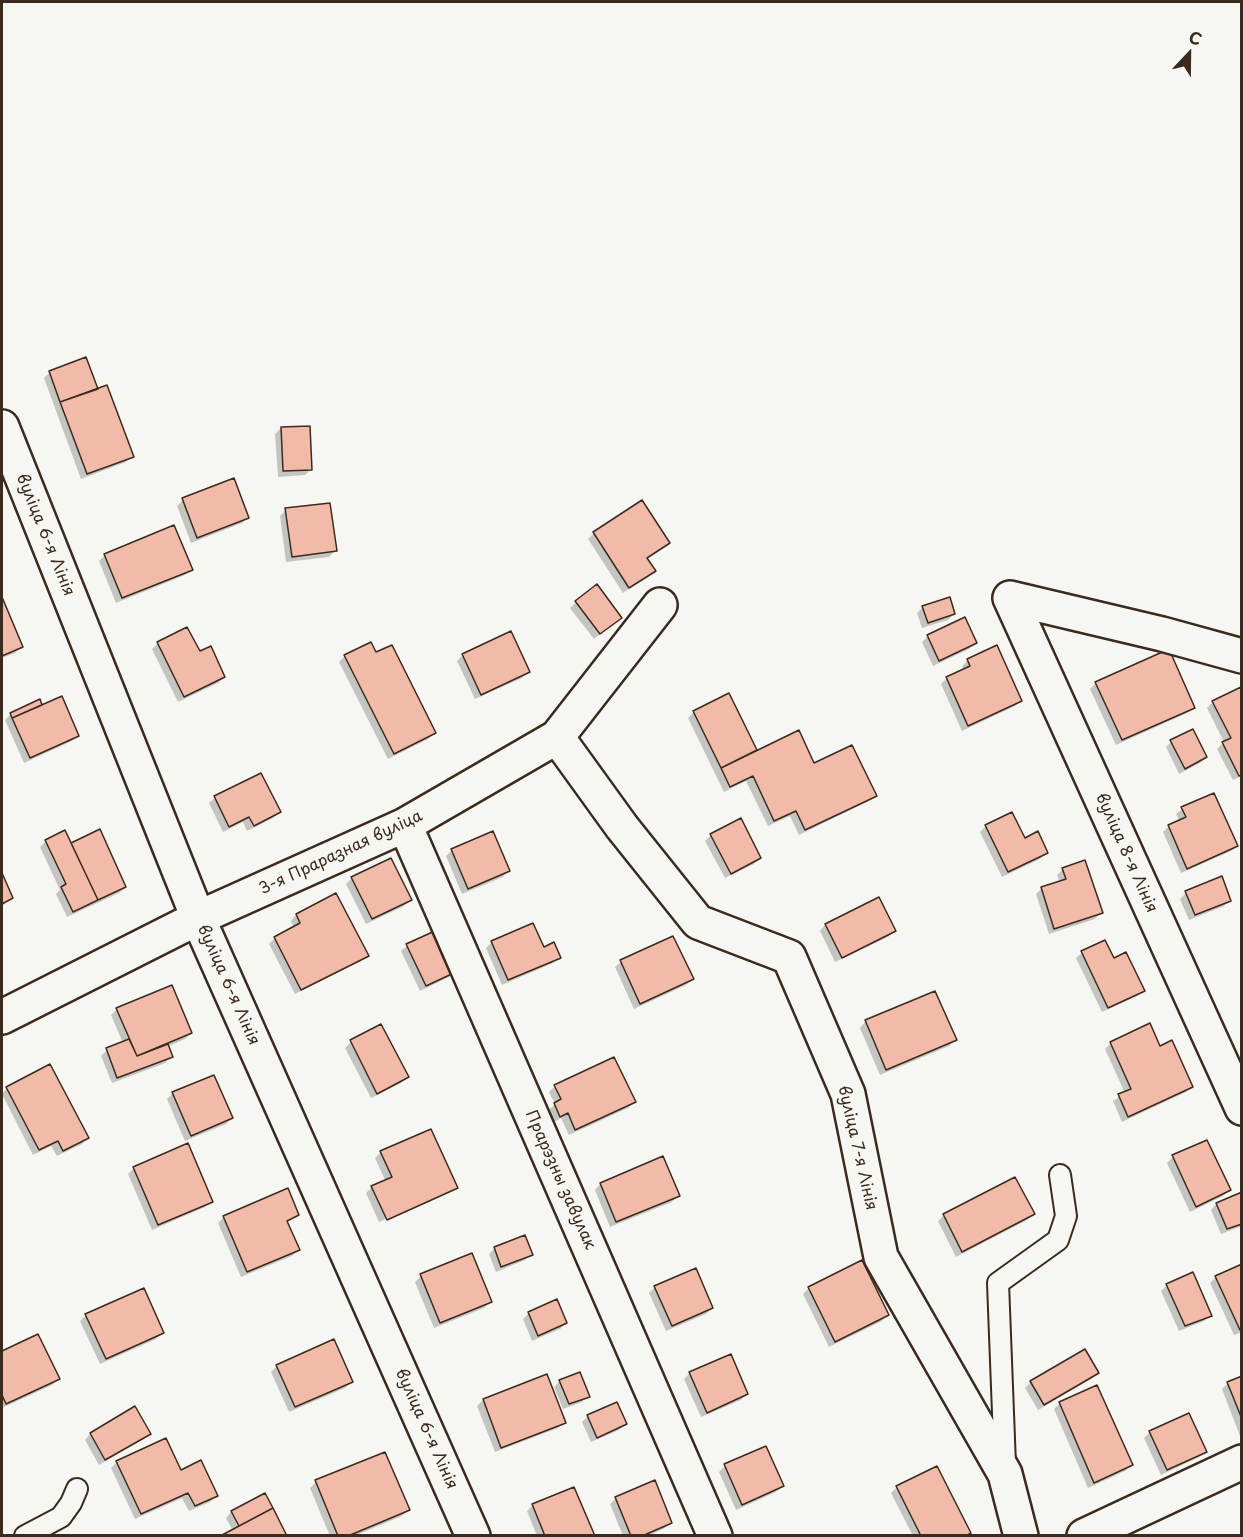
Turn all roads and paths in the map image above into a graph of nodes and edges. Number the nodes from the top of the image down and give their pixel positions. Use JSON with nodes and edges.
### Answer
{"nodes":[{"id":1,"x":2,"y":427,"type":"edge"},
{"id":2,"x":660,"y":606,"type":"dead end"},
{"id":3,"x":1242,"y":656,"type":"edge"},
{"id":4,"x":558,"y":737,"type":"junction"},
{"id":5,"x":405,"y":825,"type":"junction"},
{"id":6,"x":198,"y":918,"type":"junction"},
{"id":7,"x":2,"y":1017,"type":"edge"},
{"id":8,"x":1242,"y":1108,"type":"edge"},
{"id":9,"x":1060,"y":1175,"type":"dead end"},
{"id":10,"x":1242,"y":1462,"type":"edge"},
{"id":11,"x":1005,"y":1474,"type":"junction"},
{"id":12,"x":77,"y":1489,"type":"dead end"},
{"id":13,"x":25,"y":1536,"type":"edge"},
{"id":14,"x":473,"y":1536,"type":"edge"},
{"id":15,"x":715,"y":1536,"type":"edge"},
{"id":16,"x":1021,"y":1536,"type":"edge"},
{"id":17,"x":1084,"y":1536,"type":"edge"}],
"edges":[{"from":1,"to":6,"type":"street","name":"вуліца 6-я Лінія"},
{"from":2,"to":4,"type":"street","name":"3-я Праразная вуліца"},
{"from":3,"to":8,"type":"street","name":"вуліца 8-я Лінія"},
{"from":4,"to":5,"type":"street","name":"3-я Праразная вуліца"},
{"from":4,"to":11,"type":"street","name":"вуліца 7-я Лінія"},
{"from":5,"to":6,"type":"street","name":"3-я Праразная вуліца"},
{"from":5,"to":15,"type":"street","name":"Прарэзны завулак"},
{"from":6,"to":7,"type":"street","name":"3-я Праразная вуліца"},
{"from":6,"to":14,"type":"street","name":"вуліца 6-я Лінія"},
{"from":9,"to":11,"type":"lane"},
{"from":10,"to":17,"type":"street"},
{"from":11,"to":16,"type":"street","name":"вуліца 7-я Лінія"},
{"from":12,"to":13,"type":"lane"}]}
